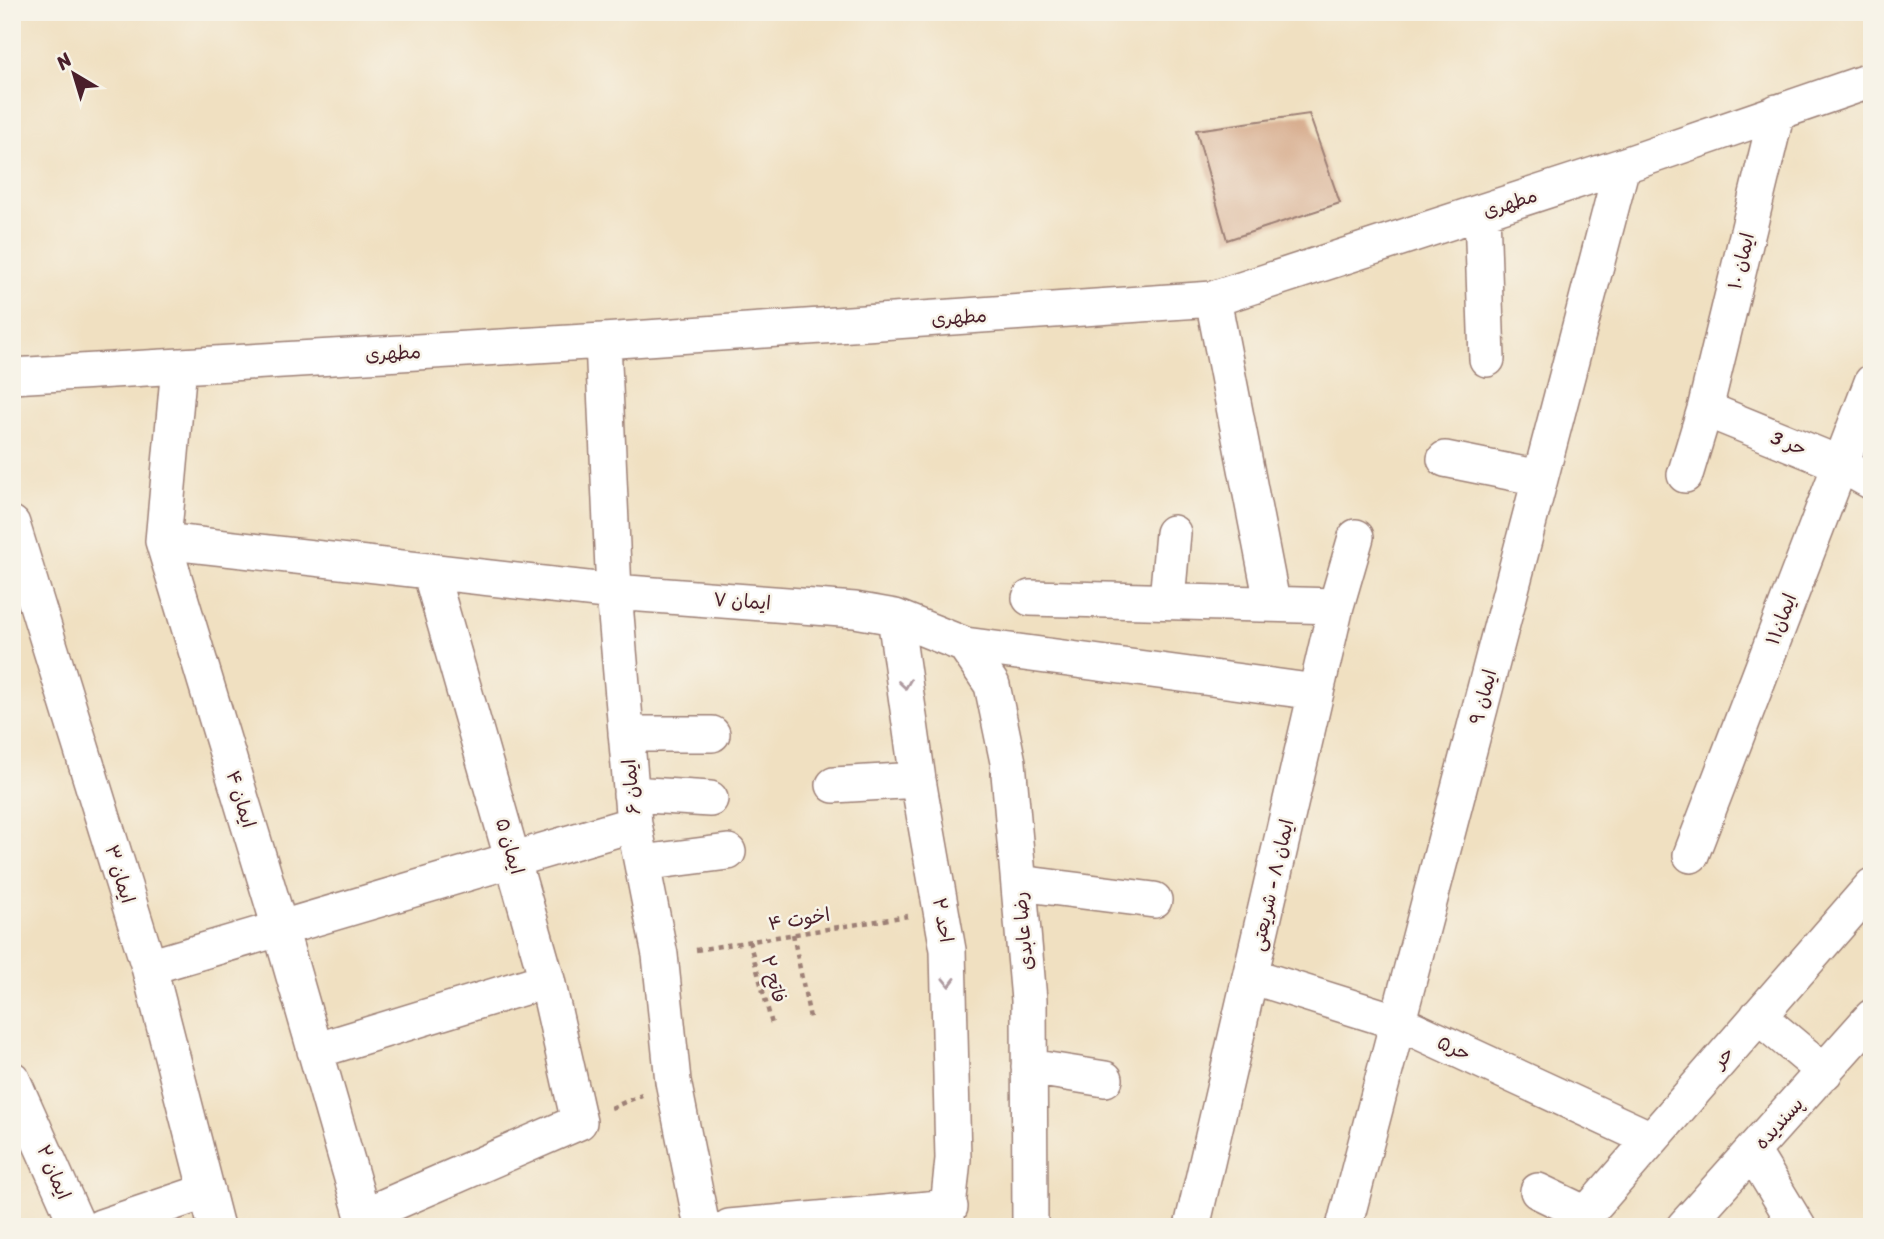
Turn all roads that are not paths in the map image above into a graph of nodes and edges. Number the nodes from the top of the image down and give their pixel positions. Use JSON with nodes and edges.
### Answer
{"nodes":[{"id":1,"x":1872,"y":80,"type":"edge"},
{"id":2,"x":1777,"y":113,"type":"junction"},
{"id":3,"x":1622,"y":166,"type":"junction"},
{"id":4,"x":1482,"y":212,"type":"junction"},
{"id":5,"x":1213,"y":299,"type":"junction"},
{"id":6,"x":603,"y":341,"type":"junction"},
{"id":7,"x":1487,"y":359,"type":"dead end"},
{"id":8,"x":179,"y":366,"type":"junction"},
{"id":9,"x":12,"y":376,"type":"edge"},
{"id":10,"x":1872,"y":382,"type":"edge"},
{"id":11,"x":1705,"y":409,"type":"junction"},
{"id":12,"x":1445,"y":459,"type":"dead end"},
{"id":13,"x":1840,"y":464,"type":"junction"},
{"id":14,"x":1685,"y":475,"type":"dead end"},
{"id":15,"x":1540,"y":478,"type":"junction"},
{"id":16,"x":1872,"y":482,"type":"edge"},
{"id":17,"x":12,"y":524,"type":"edge"},
{"id":18,"x":1173,"y":533,"type":"dead end"},
{"id":19,"x":1356,"y":537,"type":"dead end"},
{"id":20,"x":163,"y":541,"type":"junction"},
{"id":21,"x":430,"y":571,"type":"junction"},
{"id":22,"x":614,"y":592,"type":"junction"},
{"id":23,"x":1030,"y":598,"type":"dead end"},
{"id":24,"x":1167,"y":600,"type":"junction"},
{"id":25,"x":1272,"y":602,"type":"junction"},
{"id":26,"x":1336,"y":606,"type":"junction"},
{"id":27,"x":895,"y":617,"type":"junction"},
{"id":28,"x":965,"y":645,"type":"junction"},
{"id":29,"x":1316,"y":692,"type":"junction"},
{"id":30,"x":626,"y":734,"type":"junction"},
{"id":31,"x":712,"y":734,"type":"dead end"},
{"id":32,"x":918,"y":780,"type":"junction"},
{"id":33,"x":834,"y":785,"type":"dead end"},
{"id":34,"x":710,"y":799,"type":"dead end"},
{"id":35,"x":632,"y":809,"type":"junction"},
{"id":36,"x":729,"y":852,"type":"dead end"},
{"id":37,"x":1691,"y":855,"type":"dead end"},
{"id":38,"x":514,"y":860,"type":"junction"},
{"id":39,"x":642,"y":863,"type":"junction"},
{"id":40,"x":1019,"y":883,"type":"junction"},
{"id":41,"x":1872,"y":886,"type":"edge"},
{"id":42,"x":1154,"y":900,"type":"dead end"},
{"id":43,"x":280,"y":928,"type":"junction"},
{"id":44,"x":149,"y":967,"type":"junction"},
{"id":45,"x":1251,"y":976,"type":"junction"},
{"id":46,"x":547,"y":980,"type":"junction"},
{"id":47,"x":1758,"y":1016,"type":"junction"},
{"id":48,"x":1872,"y":1017,"type":"edge"},
{"id":49,"x":1398,"y":1022,"type":"junction"},
{"id":50,"x":315,"y":1051,"type":"junction"},
{"id":51,"x":1030,"y":1068,"type":"junction"},
{"id":52,"x":1825,"y":1072,"type":"junction"},
{"id":53,"x":1105,"y":1079,"type":"dead end"},
{"id":54,"x":15,"y":1089,"type":"edge"},
{"id":55,"x":1651,"y":1139,"type":"junction"},
{"id":56,"x":1752,"y":1151,"type":"junction"},
{"id":57,"x":207,"y":1191,"type":"junction"},
{"id":58,"x":1538,"y":1191,"type":"dead end"},
{"id":59,"x":948,"y":1217,"type":"edge"},
{"id":60,"x":1581,"y":1220,"type":"edge"},
{"id":61,"x":365,"y":1222,"type":"edge"},
{"id":62,"x":78,"y":1227,"type":"edge"},
{"id":63,"x":101,"y":1227,"type":"edge"},
{"id":64,"x":216,"y":1227,"type":"edge"},
{"id":65,"x":702,"y":1227,"type":"edge"},
{"id":66,"x":729,"y":1227,"type":"edge"},
{"id":67,"x":1030,"y":1227,"type":"edge"},
{"id":68,"x":1192,"y":1227,"type":"edge"},
{"id":69,"x":1344,"y":1227,"type":"edge"},
{"id":70,"x":1684,"y":1227,"type":"edge"},
{"id":71,"x":1798,"y":1227,"type":"edge"}],
"edges":[{"from":1,"to":2,"type":"street","name":"مطهری"},
{"from":2,"to":3,"type":"street","name":"مطهری"},
{"from":2,"to":11,"type":"street","name":"ایمان ۱۰"},
{"from":3,"to":4,"type":"street","name":"مطهری"},
{"from":3,"to":15,"type":"street","name":"ایمان ۹"},
{"from":4,"to":5,"type":"street","name":"مطهری"},
{"from":4,"to":7,"type":"street"},
{"from":5,"to":6,"type":"street","name":"مطهری"},
{"from":5,"to":25,"type":"street"},
{"from":6,"to":8,"type":"street","name":"مطهری"},
{"from":6,"to":22,"type":"street","name":"ایمان ۶"},
{"from":8,"to":9,"type":"street","name":"مطهری"},
{"from":8,"to":20,"type":"street","name":"ایمان ۴"},
{"from":10,"to":13,"type":"street","name":"ایمان۱۱"},
{"from":11,"to":13,"type":"street","name":"حر 3"},
{"from":11,"to":14,"type":"street","name":"ایمان ۱۰"},
{"from":12,"to":15,"type":"street"},
{"from":13,"to":16,"type":"street","name":"حر 3"},
{"from":13,"to":37,"type":"street","name":"ایمان۱۱"},
{"from":15,"to":49,"type":"street","name":"ایمان ۹"},
{"from":17,"to":44,"type":"street","name":"ایمان ۳"},
{"from":18,"to":24,"type":"street"},
{"from":19,"to":26,"type":"street","name":"ایمان ۸ - شریعتی"},
{"from":20,"to":21,"type":"street","name":"ایمان ۷"},
{"from":20,"to":43,"type":"street","name":"ایمان ۴"},
{"from":21,"to":22,"type":"street","name":"ایمان ۷"},
{"from":21,"to":38,"type":"street","name":"ایمان ۵"},
{"from":22,"to":27,"type":"street","name":"ایمان ۷"},
{"from":22,"to":30,"type":"street","name":"ایمان ۶"},
{"from":23,"to":24,"type":"street"},
{"from":24,"to":25,"type":"street"},
{"from":25,"to":26,"type":"street"},
{"from":26,"to":29,"type":"street","name":"ایمان ۸ - شریعتی"},
{"from":27,"to":28,"type":"street","name":"ایمان ۷"},
{"from":27,"to":32,"type":"street","name":"احد ۲","one_way":true},
{"from":28,"to":29,"type":"street","name":"ایمان ۷"},
{"from":28,"to":40,"type":"street","name":"رضا عابدی"},
{"from":29,"to":45,"type":"street","name":"ایمان ۸ - شریعتی"},
{"from":30,"to":31,"type":"street"},
{"from":30,"to":35,"type":"street","name":"ایمان ۶"},
{"from":32,"to":33,"type":"street"},
{"from":32,"to":59,"type":"street","name":"احد ۲","one_way":true},
{"from":34,"to":35,"type":"street"},
{"from":35,"to":38,"type":"street"},
{"from":35,"to":39,"type":"street","name":"ایمان ۶"},
{"from":36,"to":39,"type":"street"},
{"from":38,"to":43,"type":"street"},
{"from":38,"to":46,"type":"street","name":"ایمان ۵"},
{"from":39,"to":65,"type":"street","name":"ایمان ۶"},
{"from":40,"to":42,"type":"street"},
{"from":40,"to":51,"type":"street","name":"رضا عابدی"},
{"from":41,"to":47,"type":"street","name":"حر"},
{"from":43,"to":44,"type":"street"},
{"from":43,"to":50,"type":"street","name":"ایمان ۴"},
{"from":44,"to":57,"type":"street","name":"ایمان ۳"},
{"from":45,"to":49,"type":"street","name":"حر۵"},
{"from":45,"to":68,"type":"street","name":"ایمان ۸ - شریعتی"},
{"from":46,"to":50,"type":"street"},
{"from":46,"to":61,"type":"street","name":"ایمان ۵"},
{"from":47,"to":52,"type":"street"},
{"from":47,"to":55,"type":"street","name":"حر"},
{"from":48,"to":52,"type":"street","name":"پسندیده"},
{"from":49,"to":55,"type":"street","name":"حر۵"},
{"from":49,"to":69,"type":"street","name":"ایمان ۹"},
{"from":50,"to":61,"type":"street","name":"ایمان ۴"},
{"from":51,"to":53,"type":"street"},
{"from":51,"to":67,"type":"street","name":"رضا عابدی"},
{"from":52,"to":56,"type":"street","name":"پسندیده"},
{"from":54,"to":62,"type":"street","name":"ایمان ۲"},
{"from":55,"to":60,"type":"street","name":"حر"},
{"from":56,"to":70,"type":"street","name":"پسندیده"},
{"from":56,"to":71,"type":"street"},
{"from":57,"to":63,"type":"street"},
{"from":57,"to":64,"type":"street","name":"ایمان ۳"},
{"from":58,"to":60,"type":"street"},
{"from":59,"to":66,"type":"street"}]}
